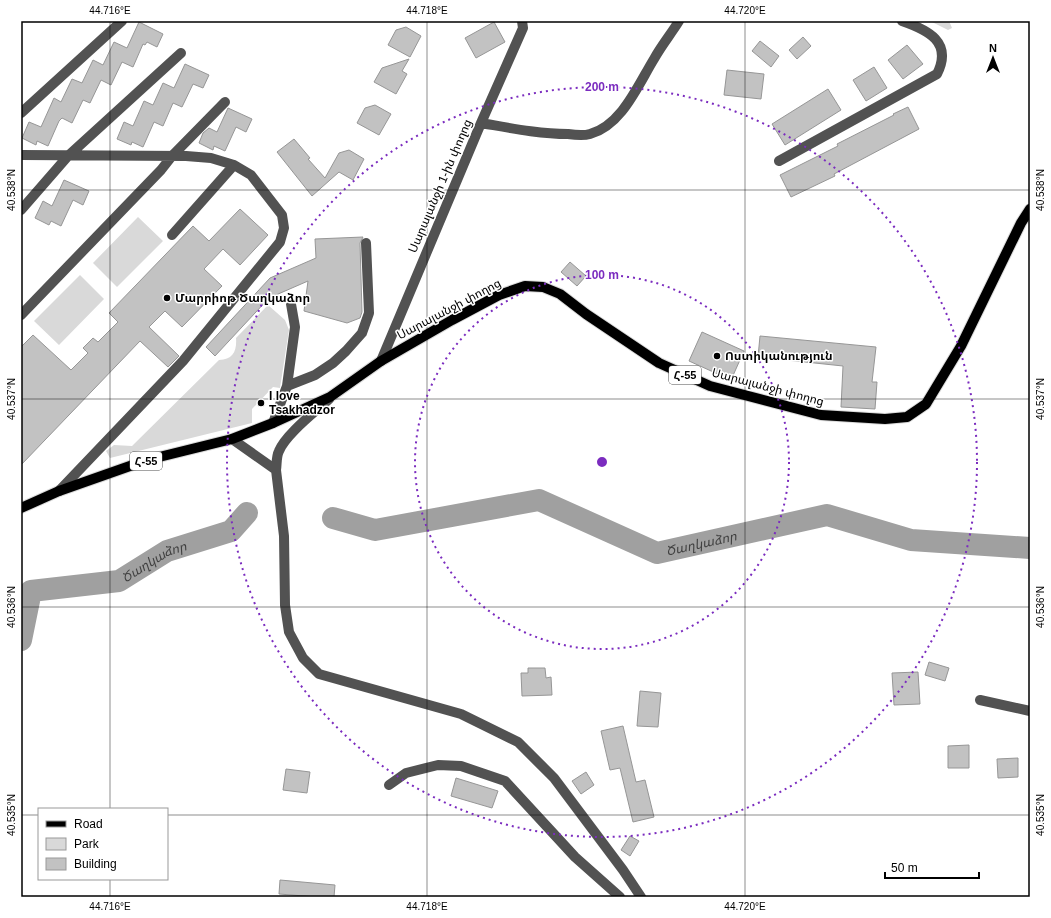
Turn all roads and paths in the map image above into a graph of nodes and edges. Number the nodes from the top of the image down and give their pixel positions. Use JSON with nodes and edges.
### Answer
{"nodes":[{"id":1,"x":122,"y":21,"type":"edge"},
{"id":2,"x":522,"y":21,"type":"edge"},
{"id":3,"x":679,"y":21,"type":"edge"},
{"id":4,"x":902,"y":21,"type":"edge"},
{"id":5,"x":181,"y":54,"type":"dead end"},
{"id":6,"x":226,"y":102,"type":"dead end"},
{"id":7,"x":21,"y":113,"type":"edge"},
{"id":8,"x":480,"y":123,"type":"junction"},
{"id":9,"x":21,"y":155,"type":"edge"},
{"id":10,"x":68,"y":156,"type":"junction"},
{"id":11,"x":172,"y":156,"type":"junction"},
{"id":12,"x":779,"y":161,"type":"dead end"},
{"id":13,"x":234,"y":165,"type":"junction"},
{"id":14,"x":1030,"y":209,"type":"edge"},
{"id":15,"x":21,"y":210,"type":"edge"},
{"id":16,"x":172,"y":235,"type":"dead end"},
{"id":17,"x":366,"y":243,"type":"dead end"},
{"id":18,"x":291,"y":304,"type":"dead end"},
{"id":19,"x":21,"y":315,"type":"edge"},
{"id":20,"x":381,"y":361,"type":"junction"},
{"id":21,"x":287,"y":386,"type":"junction"},
{"id":22,"x":330,"y":397,"type":"junction"},
{"id":23,"x":273,"y":423,"type":"junction"},
{"id":24,"x":232,"y":439,"type":"junction"},
{"id":25,"x":276,"y":470,"type":"junction"},
{"id":26,"x":59,"y":491,"type":"junction"},
{"id":27,"x":21,"y":508,"type":"edge"},
{"id":28,"x":980,"y":700,"type":"dead end"},
{"id":29,"x":1030,"y":711,"type":"edge"},
{"id":30,"x":389,"y":785,"type":"dead end"},
{"id":31,"x":620,"y":897,"type":"edge"},
{"id":32,"x":641,"y":897,"type":"edge"}],
"edges":[{"from":1,"to":7,"type":"street"},
{"from":2,"to":8,"type":"street","name":"Սարալանջի 1-ին փողոց"},
{"from":3,"to":8,"type":"street"},
{"from":4,"to":12,"type":"street"},
{"from":5,"to":10,"type":"street"},
{"from":6,"to":11,"type":"street"},
{"from":8,"to":20,"type":"street","name":"Սարալանջի 1-ին փողոց"},
{"from":9,"to":10,"type":"street"},
{"from":10,"to":11,"type":"street"},
{"from":10,"to":15,"type":"street"},
{"from":11,"to":13,"type":"street"},
{"from":11,"to":19,"type":"street"},
{"from":13,"to":16,"type":"street"},
{"from":13,"to":26,"type":"street"},
{"from":14,"to":20,"type":"main road","name":"Սարալանջի փողոց","number":"Հ-55"},
{"from":17,"to":21,"type":"street"},
{"from":18,"to":21,"type":"street"},
{"from":20,"to":22,"type":"main road","name":"Սարալանջի փողոց","number":"Հ-55"},
{"from":21,"to":23,"type":"street"},
{"from":22,"to":23,"type":"main road","name":"Սարալանջի փողոց","number":"Հ-55"},
{"from":22,"to":25,"type":"street"},
{"from":23,"to":24,"type":"main road","number":"Հ-55"},
{"from":24,"to":25,"type":"street"},
{"from":24,"to":26,"type":"main road","number":"Հ-55"},
{"from":25,"to":32,"type":"street"},
{"from":26,"to":27,"type":"main road","number":"Հ-55"},
{"from":28,"to":29,"type":"street"},
{"from":30,"to":31,"type":"street"}]}
